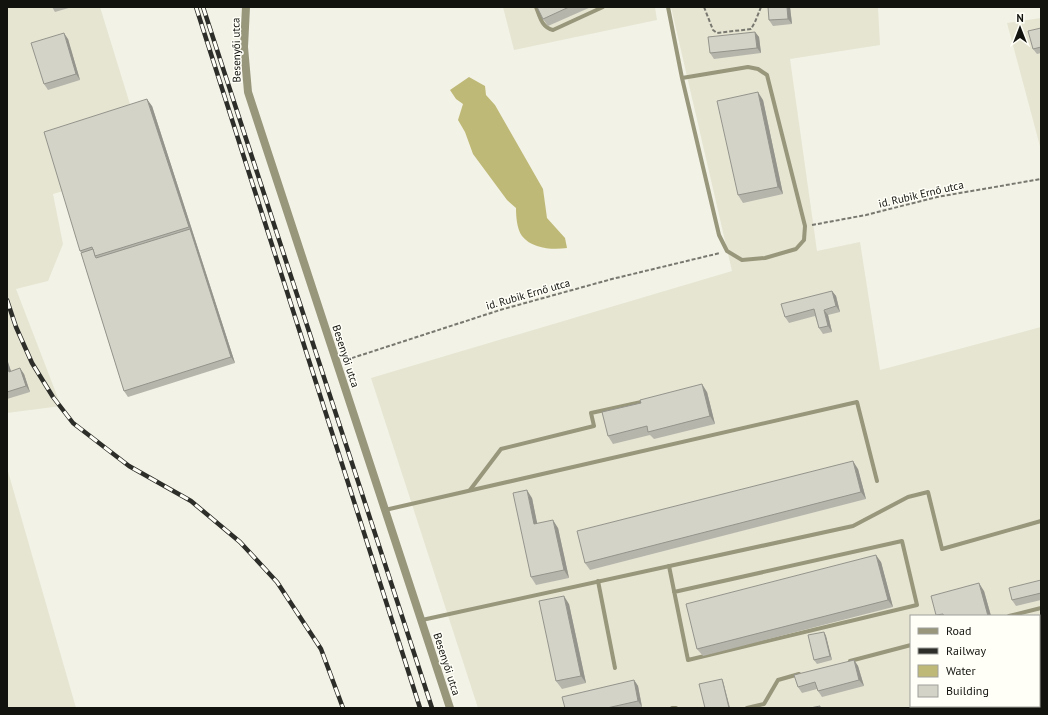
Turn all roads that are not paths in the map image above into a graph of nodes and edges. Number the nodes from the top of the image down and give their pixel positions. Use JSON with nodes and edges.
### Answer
{"nodes":[{"id":1,"x":246,"y":7,"type":"edge"},
{"id":2,"x":536,"y":7,"type":"edge"},
{"id":3,"x":603,"y":7,"type":"edge"},
{"id":4,"x":668,"y":7,"type":"edge"},
{"id":5,"x":682,"y":78,"type":"junction"},
{"id":6,"x":652,"y":400,"type":"edge"},
{"id":7,"x":877,"y":481,"type":"dead end"},
{"id":8,"x":470,"y":491,"type":"junction"},
{"id":9,"x":385,"y":510,"type":"junction"},
{"id":10,"x":1041,"y":521,"type":"edge"},
{"id":11,"x":669,"y":566,"type":"junction"},
{"id":12,"x":598,"y":581,"type":"junction"},
{"id":13,"x":674,"y":592,"type":"junction"},
{"id":14,"x":1041,"y":608,"type":"edge"},
{"id":15,"x":1013,"y":615,"type":"edge"},
{"id":16,"x":422,"y":620,"type":"junction"},
{"id":17,"x":910,"y":645,"type":"edge"},
{"id":18,"x":844,"y":663,"type":"edge"},
{"id":19,"x":615,"y":668,"type":"dead end"},
{"id":20,"x":807,"y":672,"type":"edge"},
{"id":21,"x":450,"y":708,"type":"edge"},
{"id":22,"x":672,"y":708,"type":"edge"},
{"id":23,"x":676,"y":708,"type":"edge"},
{"id":24,"x":747,"y":708,"type":"edge"}],
"edges":[{"from":1,"to":9,"type":"street","name":"Besenyői utca"},
{"from":2,"to":3,"type":"lane"},
{"from":4,"to":5,"type":"lane"},
{"from":5,"to":5,"type":"lane"},
{"from":6,"to":8,"type":"lane"},
{"from":7,"to":8,"type":"lane"},
{"from":8,"to":9,"type":"lane"},
{"from":9,"to":16,"type":"street","name":"Besenyői utca"},
{"from":10,"to":11,"type":"lane"},
{"from":11,"to":12,"type":"lane"},
{"from":11,"to":13,"type":"lane"},
{"from":12,"to":16,"type":"lane"},
{"from":12,"to":19,"type":"lane"},
{"from":13,"to":13,"type":"lane"},
{"from":14,"to":15,"type":"lane"},
{"from":16,"to":21,"type":"street","name":"Besenyői utca"},
{"from":17,"to":18,"type":"lane"},
{"from":20,"to":24,"type":"lane"},
{"from":22,"to":23,"type":"lane"}]}
